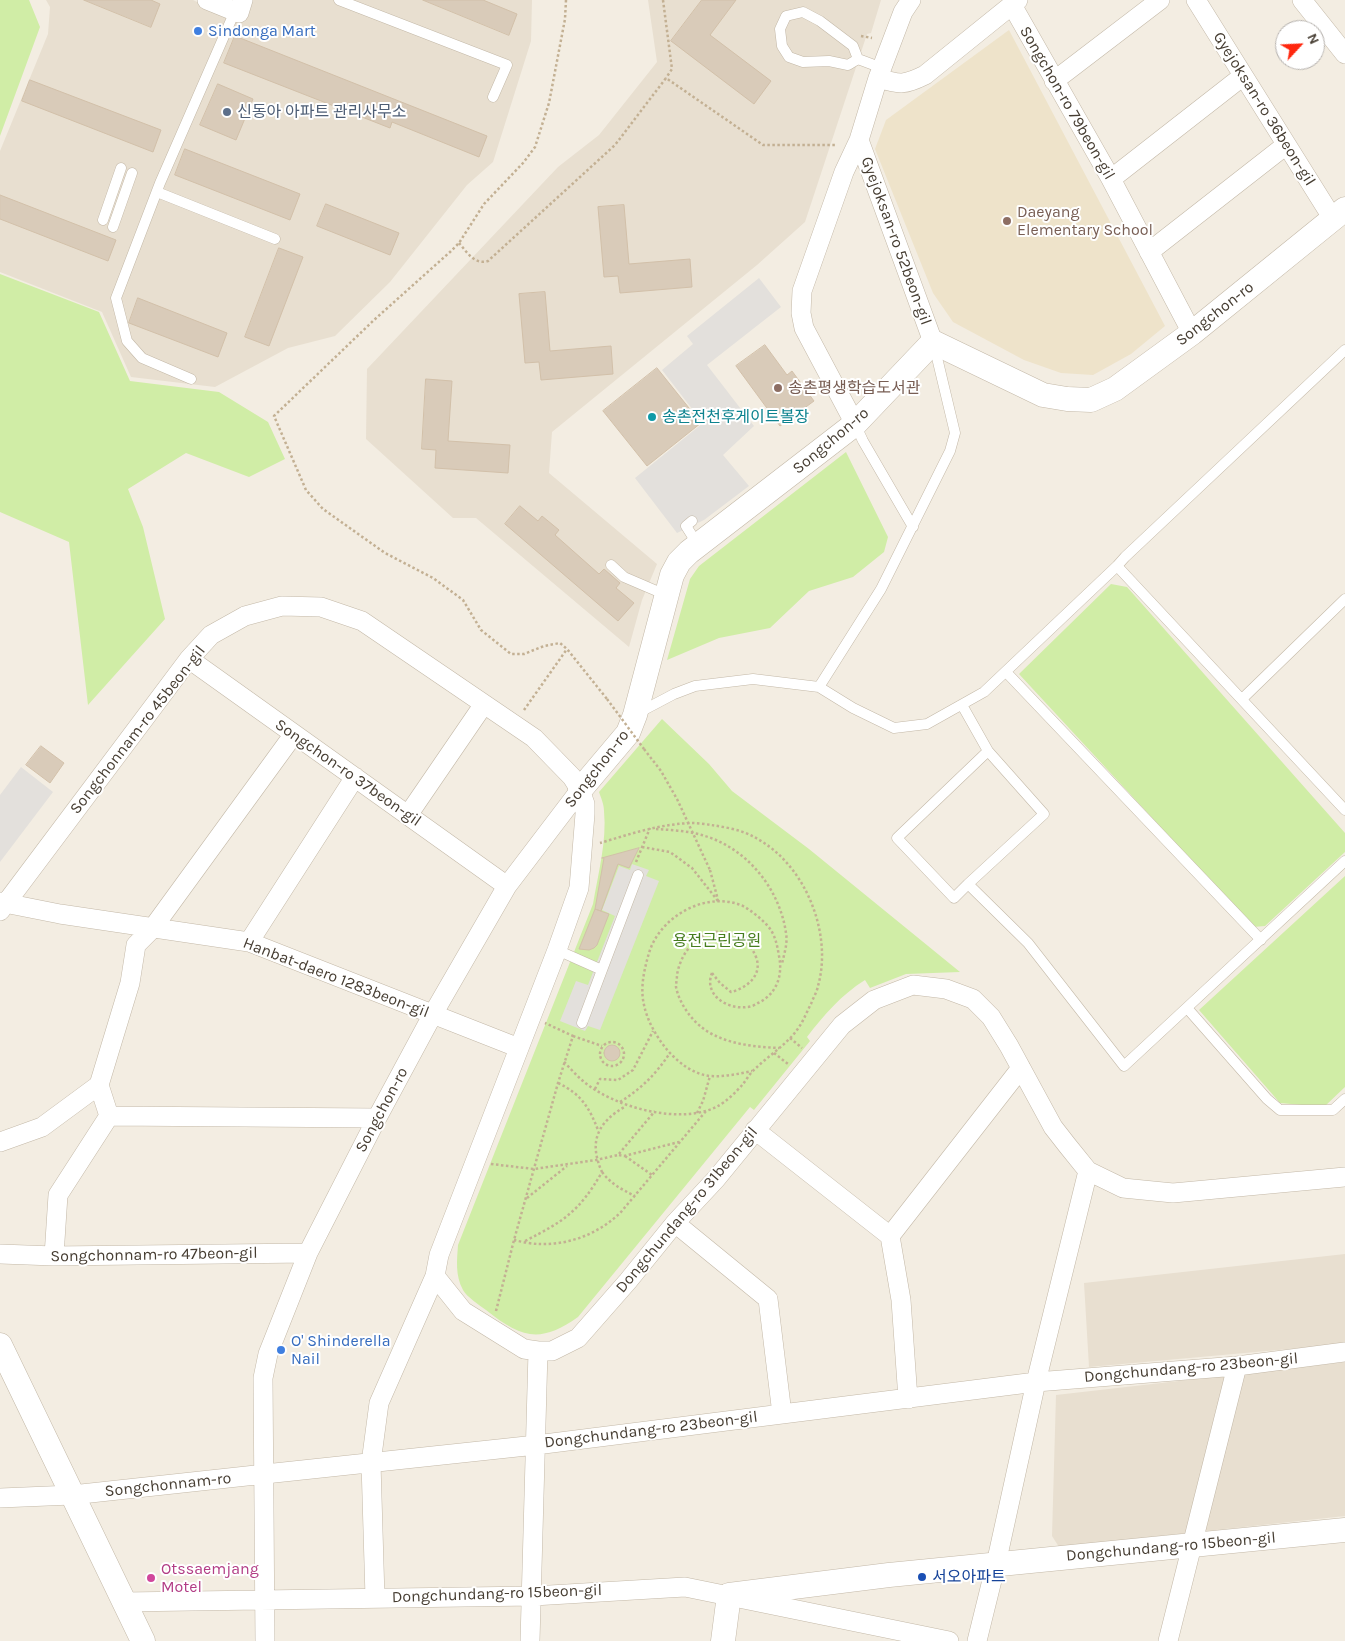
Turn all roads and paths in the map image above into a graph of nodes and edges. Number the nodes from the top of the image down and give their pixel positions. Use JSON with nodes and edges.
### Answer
{"nodes":[{"id":1,"x":207,"y":0,"type":"edge"},
{"id":2,"x":339,"y":0,"type":"edge"},
{"id":3,"x":566,"y":0,"type":"edge"},
{"id":4,"x":663,"y":0,"type":"edge"},
{"id":5,"x":911,"y":0,"type":"edge"},
{"id":6,"x":1160,"y":0,"type":"edge"},
{"id":7,"x":1196,"y":0,"type":"edge"},
{"id":8,"x":1302,"y":0,"type":"edge"},
{"id":9,"x":1015,"y":2,"type":"edge"},
{"id":10,"x":239,"y":6,"type":"edge"},
{"id":11,"x":1345,"y":54,"type":"edge"},
{"id":12,"x":858,"y":59,"type":"junction"},
{"id":13,"x":880,"y":73,"type":"junction"},
{"id":14,"x":1243,"y":76,"type":"junction"},
{"id":15,"x":666,"y":78,"type":"junction"},
{"id":16,"x":1054,"y":80,"type":"junction"},
{"id":17,"x":493,"y":97,"type":"dead end"},
{"id":18,"x":858,"y":140,"type":"junction"},
{"id":19,"x":839,"y":145,"type":"dead end"},
{"id":20,"x":1286,"y":145,"type":"junction"},
{"id":21,"x":121,"y":168,"type":"dead end"},
{"id":22,"x":132,"y":172,"type":"dead end"},
{"id":23,"x":1111,"y":179,"type":"junction"},
{"id":24,"x":157,"y":192,"type":"junction"},
{"id":25,"x":1339,"y":214,"type":"edge"},
{"id":26,"x":103,"y":220,"type":"dead end"},
{"id":27,"x":113,"y":228,"type":"dead end"},
{"id":28,"x":275,"y":239,"type":"dead end"},
{"id":29,"x":459,"y":242,"type":"junction"},
{"id":30,"x":1149,"y":252,"type":"junction"},
{"id":31,"x":1192,"y":333,"type":"junction"},
{"id":32,"x":933,"y":342,"type":"junction"},
{"id":33,"x":1345,"y":350,"type":"edge"},
{"id":34,"x":191,"y":379,"type":"dead end"},
{"id":35,"x":855,"y":424,"type":"junction"},
{"id":36,"x":692,"y":521,"type":"dead end"},
{"id":37,"x":913,"y":527,"type":"junction"},
{"id":38,"x":698,"y":545,"type":"junction"},
{"id":39,"x":611,"y":565,"type":"dead end"},
{"id":40,"x":1117,"y":566,"type":"junction"},
{"id":41,"x":666,"y":595,"type":"junction"},
{"id":42,"x":1345,"y":599,"type":"edge"},
{"id":43,"x":567,"y":649,"type":"junction"},
{"id":44,"x":189,"y":659,"type":"junction"},
{"id":45,"x":1006,"y":672,"type":"junction"},
{"id":46,"x":819,"y":687,"type":"junction"},
{"id":47,"x":1242,"y":699,"type":"junction"},
{"id":48,"x":484,"y":704,"type":"junction"},
{"id":49,"x":962,"y":705,"type":"junction"},
{"id":50,"x":524,"y":710,"type":"dead end"},
{"id":51,"x":635,"y":715,"type":"junction"},
{"id":52,"x":294,"y":734,"type":"junction"},
{"id":53,"x":988,"y":751,"type":"junction"},
{"id":54,"x":355,"y":777,"type":"junction"},
{"id":55,"x":580,"y":790,"type":"junction"},
{"id":56,"x":1345,"y":810,"type":"edge"},
{"id":57,"x":408,"y":815,"type":"junction"},
{"id":58,"x":650,"y":828,"type":"junction"},
{"id":59,"x":599,"y":843,"type":"dead end"},
{"id":60,"x":642,"y":847,"type":"junction"},
{"id":61,"x":1345,"y":861,"type":"edge"},
{"id":62,"x":636,"y":870,"type":"joint"},
{"id":63,"x":968,"y":884,"type":"junction"},
{"id":64,"x":508,"y":886,"type":"junction"},
{"id":65,"x":718,"y":901,"type":"junction"},
{"id":66,"x":2,"y":906,"type":"edge"},
{"id":67,"x":152,"y":929,"type":"junction"},
{"id":68,"x":1261,"y":940,"type":"junction"},
{"id":69,"x":249,"y":942,"type":"junction"},
{"id":70,"x":557,"y":950,"type":"junction"},
{"id":71,"x":782,"y":968,"type":"junction"},
{"id":72,"x":602,"y":970,"type":"junction"},
{"id":73,"x":1187,"y":1008,"type":"junction"},
{"id":74,"x":433,"y":1014,"type":"junction"},
{"id":75,"x":545,"y":1022,"type":"dead end"},
{"id":76,"x":582,"y":1023,"type":"dead end"},
{"id":77,"x":653,"y":1031,"type":"junction"},
{"id":78,"x":573,"y":1036,"type":"junction"},
{"id":79,"x":790,"y":1038,"type":"junction"},
{"id":80,"x":602,"y":1046,"type":"junction"},
{"id":81,"x":520,"y":1048,"type":"junction"},
{"id":82,"x":779,"y":1048,"type":"junction"},
{"id":83,"x":806,"y":1051,"type":"dead end"},
{"id":84,"x":670,"y":1053,"type":"junction"},
{"id":85,"x":774,"y":1053,"type":"junction"},
{"id":86,"x":564,"y":1062,"type":"junction"},
{"id":87,"x":791,"y":1067,"type":"dead end"},
{"id":88,"x":1021,"y":1068,"type":"junction"},
{"id":89,"x":753,"y":1070,"type":"junction"},
{"id":90,"x":710,"y":1076,"type":"junction"},
{"id":91,"x":558,"y":1082,"type":"junction"},
{"id":92,"x":99,"y":1085,"type":"junction"},
{"id":93,"x":595,"y":1089,"type":"junction"},
{"id":94,"x":1345,"y":1099,"type":"edge"},
{"id":95,"x":620,"y":1102,"type":"junction"},
{"id":96,"x":627,"y":1106,"type":"junction"},
{"id":97,"x":655,"y":1111,"type":"junction"},
{"id":98,"x":707,"y":1111,"type":"junction"},
{"id":99,"x":697,"y":1114,"type":"junction"},
{"id":100,"x":109,"y":1116,"type":"junction"},
{"id":101,"x":377,"y":1118,"type":"junction"},
{"id":102,"x":598,"y":1130,"type":"junction"},
{"id":103,"x":755,"y":1130,"type":"junction"},
{"id":104,"x":0,"y":1142,"type":"edge"},
{"id":105,"x":681,"y":1142,"type":"junction"},
{"id":106,"x":618,"y":1155,"type":"junction"},
{"id":107,"x":624,"y":1156,"type":"junction"},
{"id":108,"x":596,"y":1160,"type":"junction"},
{"id":109,"x":488,"y":1164,"type":"dead end"},
{"id":110,"x":570,"y":1164,"type":"junction"},
{"id":111,"x":534,"y":1169,"type":"junction"},
{"id":112,"x":1088,"y":1171,"type":"junction"},
{"id":113,"x":602,"y":1172,"type":"junction"},
{"id":114,"x":652,"y":1176,"type":"junction"},
{"id":115,"x":1345,"y":1177,"type":"edge"},
{"id":116,"x":635,"y":1196,"type":"junction"},
{"id":117,"x":525,"y":1199,"type":"junction"},
{"id":118,"x":675,"y":1223,"type":"junction"},
{"id":119,"x":890,"y":1236,"type":"junction"},
{"id":120,"x":514,"y":1240,"type":"junction"},
{"id":121,"x":524,"y":1242,"type":"junction"},
{"id":122,"x":308,"y":1253,"type":"junction"},
{"id":123,"x":0,"y":1254,"type":"edge"},
{"id":124,"x":54,"y":1256,"type":"junction"},
{"id":125,"x":435,"y":1276,"type":"junction"},
{"id":126,"x":494,"y":1320,"type":"dead end"},
{"id":127,"x":0,"y":1345,"type":"edge"},
{"id":128,"x":538,"y":1352,"type":"junction"},
{"id":129,"x":1345,"y":1352,"type":"edge"},
{"id":130,"x":1237,"y":1366,"type":"junction"},
{"id":131,"x":1036,"y":1382,"type":"junction"},
{"id":132,"x":908,"y":1398,"type":"junction"},
{"id":133,"x":782,"y":1414,"type":"junction"},
{"id":134,"x":536,"y":1445,"type":"junction"},
{"id":135,"x":371,"y":1463,"type":"junction"},
{"id":136,"x":265,"y":1474,"type":"junction"},
{"id":137,"x":72,"y":1495,"type":"junction"},
{"id":138,"x":0,"y":1498,"type":"edge"},
{"id":139,"x":1345,"y":1530,"type":"edge"},
{"id":140,"x":1192,"y":1545,"type":"junction"},
{"id":141,"x":996,"y":1564,"type":"junction"},
{"id":142,"x":729,"y":1595,"type":"junction"},
{"id":143,"x":533,"y":1596,"type":"junction"},
{"id":144,"x":375,"y":1598,"type":"junction"},
{"id":145,"x":264,"y":1599,"type":"junction"},
{"id":146,"x":124,"y":1602,"type":"junction"},
{"id":147,"x":143,"y":1641,"type":"edge"},
{"id":148,"x":265,"y":1641,"type":"edge"},
{"id":149,"x":530,"y":1641,"type":"edge"},
{"id":150,"x":723,"y":1641,"type":"edge"},
{"id":151,"x":949,"y":1641,"type":"edge"},
{"id":152,"x":977,"y":1641,"type":"edge"},
{"id":153,"x":1168,"y":1641,"type":"edge"}],
"edges":[{"from":1,"to":10,"type":"street"},
{"from":2,"to":17,"type":"lane"},
{"from":3,"to":29,"type":"path"},
{"from":4,"to":15,"type":"path"},
{"from":5,"to":13,"type":"street","name":"Gyejoksan-ro 52beon-gil"},
{"from":6,"to":16,"type":"street"},
{"from":7,"to":14,"type":"street","name":"Gyejoksan-ro 36beon-gil"},
{"from":8,"to":11,"type":"street"},
{"from":9,"to":13,"type":"street"},
{"from":9,"to":16,"type":"street","name":"Songchon-ro 79beon-gil"},
{"from":10,"to":24,"type":"lane"},
{"from":12,"to":12,"type":"lane"},
{"from":12,"to":13,"type":"lane"},
{"from":13,"to":18,"type":"street","name":"Gyejoksan-ro 52beon-gil"},
{"from":14,"to":20,"type":"street","name":"Gyejoksan-ro 36beon-gil"},
{"from":14,"to":23,"type":"street"},
{"from":15,"to":19,"type":"path"},
{"from":15,"to":29,"type":"path"},
{"from":16,"to":23,"type":"street","name":"Songchon-ro 79beon-gil"},
{"from":18,"to":32,"type":"street","name":"Gyejoksan-ro 52beon-gil"},
{"from":18,"to":35,"type":"street","name":"Gyejoksan-ro 52beon-gil"},
{"from":20,"to":25,"type":"street","name":"Gyejoksan-ro 36beon-gil"},
{"from":20,"to":30,"type":"street"},
{"from":21,"to":26,"type":"lane"},
{"from":22,"to":27,"type":"lane"},
{"from":23,"to":30,"type":"street","name":"Songchon-ro 79beon-gil"},
{"from":24,"to":28,"type":"lane"},
{"from":24,"to":34,"type":"lane"},
{"from":25,"to":31,"type":"street","name":"Songchon-ro"},
{"from":29,"to":43,"type":"path"},
{"from":30,"to":31,"type":"street","name":"Songchon-ro 79beon-gil"},
{"from":31,"to":32,"type":"street","name":"Songchon-ro"},
{"from":32,"to":35,"type":"street","name":"Songchon-ro"},
{"from":32,"to":37,"type":"lane"},
{"from":33,"to":40,"type":"lane"},
{"from":35,"to":37,"type":"lane"},
{"from":35,"to":38,"type":"street","name":"Songchon-ro"},
{"from":36,"to":38,"type":"lane"},
{"from":37,"to":46,"type":"lane"},
{"from":38,"to":41,"type":"street","name":"Songchon-ro"},
{"from":39,"to":41,"type":"lane"},
{"from":40,"to":45,"type":"lane"},
{"from":40,"to":47,"type":"lane"},
{"from":41,"to":51,"type":"street","name":"Songchon-ro"},
{"from":42,"to":47,"type":"lane"},
{"from":43,"to":50,"type":"path"},
{"from":43,"to":65,"type":"path","bridge":true},
{"from":44,"to":48,"type":"street","name":"Songchonnam-ro 45beon-gil"},
{"from":44,"to":52,"type":"street","name":"Songchon-ro 37beon-gil"},
{"from":44,"to":66,"type":"street","name":"Songchonnam-ro 45beon-gil"},
{"from":45,"to":49,"type":"lane"},
{"from":45,"to":68,"type":"lane"},
{"from":46,"to":49,"type":"lane"},
{"from":46,"to":51,"type":"lane"},
{"from":47,"to":56,"type":"lane"},
{"from":48,"to":55,"type":"street","name":"Songchonnam-ro 45beon-gil"},
{"from":48,"to":57,"type":"street"},
{"from":49,"to":53,"type":"lane"},
{"from":51,"to":55,"type":"street","name":"Songchon-ro"},
{"from":52,"to":54,"type":"street","name":"Songchon-ro 37beon-gil"},
{"from":52,"to":67,"type":"street"},
{"from":53,"to":63,"type":"lane"},
{"from":53,"to":63,"type":"lane"},
{"from":54,"to":57,"type":"street","name":"Songchon-ro 37beon-gil"},
{"from":54,"to":69,"type":"street"},
{"from":55,"to":64,"type":"street","name":"Songchon-ro"},
{"from":55,"to":70,"type":"street"},
{"from":57,"to":64,"type":"street","name":"Songchon-ro 37beon-gil"},
{"from":58,"to":59,"type":"path"},
{"from":58,"to":60,"type":"path"},
{"from":58,"to":71,"type":"path"},
{"from":58,"to":79,"type":"path"},
{"from":60,"to":62,"type":"path"},
{"from":60,"to":65,"type":"path"},
{"from":61,"to":68,"type":"lane"},
{"from":62,"to":72,"type":"lane"},
{"from":63,"to":73,"type":"lane"},
{"from":64,"to":74,"type":"street","name":"Songchon-ro"},
{"from":65,"to":71,"type":"path"},
{"from":65,"to":77,"type":"path"},
{"from":66,"to":67,"type":"street","name":"Hanbat-daero 1283beon-gil"},
{"from":67,"to":69,"type":"street","name":"Hanbat-daero 1283beon-gil"},
{"from":67,"to":92,"type":"street"},
{"from":68,"to":73,"type":"lane"},
{"from":69,"to":74,"type":"street","name":"Hanbat-daero 1283beon-gil"},
{"from":70,"to":72,"type":"lane"},
{"from":70,"to":81,"type":"street"},
{"from":71,"to":82,"type":"path"},
{"from":72,"to":76,"type":"lane"},
{"from":73,"to":94,"type":"lane"},
{"from":74,"to":81,"type":"street","name":"Hanbat-daero 1283beon-gil"},
{"from":74,"to":101,"type":"street","name":"Songchon-ro"},
{"from":75,"to":78,"type":"path"},
{"from":77,"to":84,"type":"path"},
{"from":77,"to":93,"type":"path"},
{"from":78,"to":80,"type":"path"},
{"from":78,"to":86,"type":"path"},
{"from":79,"to":82,"type":"path"},
{"from":79,"to":83,"type":"path"},
{"from":80,"to":80,"type":"path"},
{"from":81,"to":125,"type":"street"},
{"from":82,"to":85,"type":"path"},
{"from":84,"to":90,"type":"path"},
{"from":84,"to":95,"type":"path"},
{"from":85,"to":87,"type":"path"},
{"from":85,"to":89,"type":"path"},
{"from":86,"to":91,"type":"path"},
{"from":86,"to":93,"type":"path"},
{"from":88,"to":103,"type":"street","name":"Dongchundang-ro 31beon-gil"},
{"from":88,"to":112,"type":"street","name":"Dongchundang-ro 31beon-gil"},
{"from":88,"to":119,"type":"street"},
{"from":89,"to":90,"type":"path"},
{"from":89,"to":98,"type":"path"},
{"from":90,"to":99,"type":"path"},
{"from":91,"to":102,"type":"path"},
{"from":91,"to":111,"type":"path"},
{"from":92,"to":100,"type":"street"},
{"from":92,"to":104,"type":"street"},
{"from":93,"to":95,"type":"path"},
{"from":95,"to":96,"type":"path"},
{"from":96,"to":97,"type":"path"},
{"from":96,"to":102,"type":"path"},
{"from":97,"to":99,"type":"path"},
{"from":97,"to":106,"type":"path"},
{"from":98,"to":99,"type":"path"},
{"from":98,"to":105,"type":"path"},
{"from":100,"to":101,"type":"street"},
{"from":100,"to":124,"type":"street"},
{"from":101,"to":122,"type":"street","name":"Songchon-ro"},
{"from":102,"to":108,"type":"path"},
{"from":103,"to":118,"type":"street","name":"Dongchundang-ro 31beon-gil"},
{"from":103,"to":119,"type":"street"},
{"from":105,"to":107,"type":"path"},
{"from":105,"to":114,"type":"path"},
{"from":106,"to":107,"type":"path"},
{"from":106,"to":108,"type":"path"},
{"from":107,"to":114,"type":"path"},
{"from":108,"to":110,"type":"path"},
{"from":108,"to":113,"type":"path"},
{"from":109,"to":111,"type":"path"},
{"from":110,"to":111,"type":"path"},
{"from":110,"to":117,"type":"path"},
{"from":111,"to":117,"type":"path"},
{"from":112,"to":115,"type":"street","name":"Dongchundang-ro 31beon-gil"},
{"from":112,"to":131,"type":"street"},
{"from":113,"to":116,"type":"path"},
{"from":113,"to":121,"type":"path"},
{"from":114,"to":116,"type":"path"},
{"from":116,"to":121,"type":"path"},
{"from":117,"to":120,"type":"path"},
{"from":118,"to":128,"type":"street","name":"Dongchundang-ro 31beon-gil"},
{"from":118,"to":133,"type":"street"},
{"from":119,"to":132,"type":"street"},
{"from":120,"to":121,"type":"path"},
{"from":120,"to":126,"type":"path"},
{"from":122,"to":124,"type":"street","name":"Songchonnam-ro 47beon-gil"},
{"from":122,"to":136,"type":"street","name":"Songchon-ro"},
{"from":123,"to":124,"type":"street","name":"Songchonnam-ro 47beon-gil"},
{"from":125,"to":128,"type":"street"},
{"from":125,"to":135,"type":"street"},
{"from":127,"to":137,"type":"street"},
{"from":128,"to":134,"type":"street"},
{"from":129,"to":130,"type":"street","name":"Dongchundang-ro 23beon-gil"},
{"from":130,"to":131,"type":"street","name":"Dongchundang-ro 23beon-gil"},
{"from":130,"to":140,"type":"street"},
{"from":131,"to":132,"type":"street","name":"Dongchundang-ro 23beon-gil"},
{"from":131,"to":141,"type":"street"},
{"from":132,"to":133,"type":"street","name":"Dongchundang-ro 23beon-gil"},
{"from":133,"to":134,"type":"street","name":"Dongchundang-ro 23beon-gil"},
{"from":134,"to":135,"type":"street","name":"Dongchundang-ro 23beon-gil"},
{"from":134,"to":143,"type":"street"},
{"from":135,"to":136,"type":"street","name":"Dongchundang-ro 23beon-gil"},
{"from":135,"to":144,"type":"street"},
{"from":136,"to":137,"type":"street","name":"Songchonnam-ro"},
{"from":136,"to":145,"type":"street","name":"Songchon-ro"},
{"from":137,"to":138,"type":"street","name":"Songchonnam-ro"},
{"from":137,"to":146,"type":"street"},
{"from":139,"to":140,"type":"street","name":"Dongchundang-ro 15beon-gil"},
{"from":140,"to":141,"type":"street","name":"Dongchundang-ro 15beon-gil"},
{"from":140,"to":153,"type":"street"},
{"from":141,"to":142,"type":"street","name":"Dongchundang-ro 15beon-gil"},
{"from":141,"to":152,"type":"street"},
{"from":142,"to":143,"type":"street","name":"Dongchundang-ro 15beon-gil"},
{"from":142,"to":150,"type":"street"},
{"from":142,"to":151,"type":"street","name":"Dongchundang-ro 15beon-gil"},
{"from":143,"to":144,"type":"street","name":"Dongchundang-ro 15beon-gil"},
{"from":143,"to":149,"type":"street"},
{"from":144,"to":145,"type":"street","name":"Dongchundang-ro 15beon-gil"},
{"from":145,"to":146,"type":"street","name":"Dongchundang-ro 15beon-gil"},
{"from":145,"to":148,"type":"street","name":"Songchon-ro"},
{"from":146,"to":147,"type":"street"}]}
